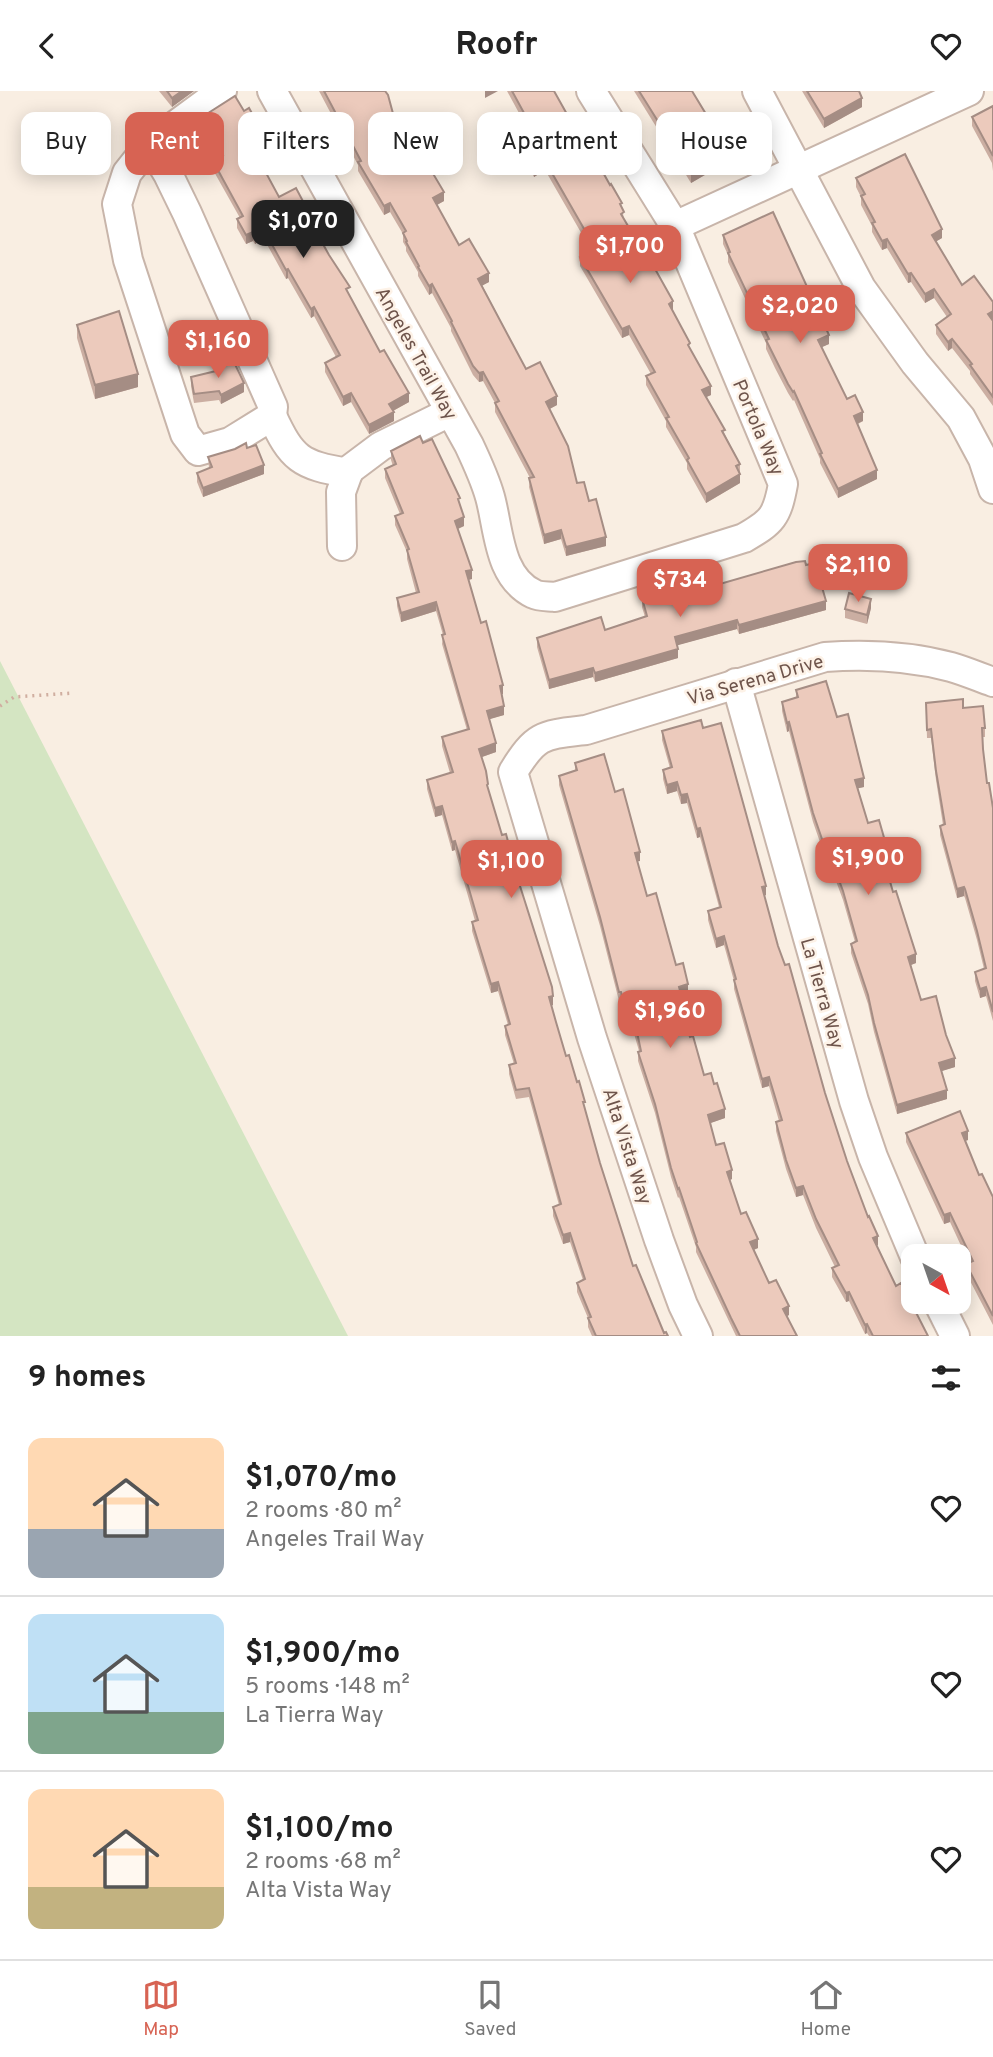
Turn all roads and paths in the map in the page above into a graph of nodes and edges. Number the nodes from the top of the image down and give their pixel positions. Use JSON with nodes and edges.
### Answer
{"nodes":[{"id":1,"x":222,"y":91,"type":"edge"},
{"id":2,"x":272,"y":91,"type":"edge"},
{"id":3,"x":591,"y":91,"type":"edge"},
{"id":4,"x":757,"y":91,"type":"edge"},
{"id":5,"x":969,"y":91,"type":"edge"},
{"id":6,"x":193,"y":112,"type":"edge"},
{"id":7,"x":798,"y":170,"type":"junction"},
{"id":8,"x":126,"y":175,"type":"edge"},
{"id":9,"x":168,"y":175,"type":"edge"},
{"id":10,"x":675,"y":226,"type":"junction"},
{"id":11,"x":450,"y":412,"type":"junction"},
{"id":12,"x":272,"y":417,"type":"junction"},
{"id":13,"x":348,"y":473,"type":"junction"},
{"id":14,"x":993,"y":489,"type":"edge"},
{"id":15,"x":342,"y":546,"type":"dead end"},
{"id":16,"x":521,"y":585,"type":"joint"},
{"id":17,"x":993,"y":682,"type":"edge"},
{"id":18,"x":736,"y":684,"type":"junction"},
{"id":19,"x":73,"y":693,"type":"dead end"},
{"id":20,"x":0,"y":706,"type":"edge"},
{"id":21,"x":525,"y":753,"type":"joint"},
{"id":22,"x":910,"y":1244,"type":"edge"},
{"id":23,"x":944,"y":1314,"type":"edge"},
{"id":24,"x":698,"y":1336,"type":"edge"},
{"id":25,"x":955,"y":1336,"type":"edge"}],
"edges":[{"from":1,"to":6,"type":"street"},
{"from":2,"to":11,"type":"street","name":"Angeles Trail Way"},
{"from":3,"to":10,"type":"street","name":"Portola Way"},
{"from":4,"to":7,"type":"street"},
{"from":5,"to":7,"type":"street"},
{"from":7,"to":10,"type":"street"},
{"from":7,"to":14,"type":"street"},
{"from":8,"to":12,"type":"street"},
{"from":9,"to":12,"type":"street"},
{"from":10,"to":16,"type":"street","name":"Portola Way"},
{"from":11,"to":13,"type":"street"},
{"from":11,"to":16,"type":"street","name":"Angeles Trail Way"},
{"from":12,"to":13,"type":"street"},
{"from":13,"to":15,"type":"street"},
{"from":17,"to":18,"type":"street","name":"Via Serena Drive"},
{"from":18,"to":21,"type":"street","name":"Via Serena Drive"},
{"from":18,"to":22,"type":"street","name":"La Tierra Way"},
{"from":19,"to":20,"type":"path"},
{"from":21,"to":24,"type":"street","name":"Alta Vista Way"},
{"from":23,"to":25,"type":"street"}]}
